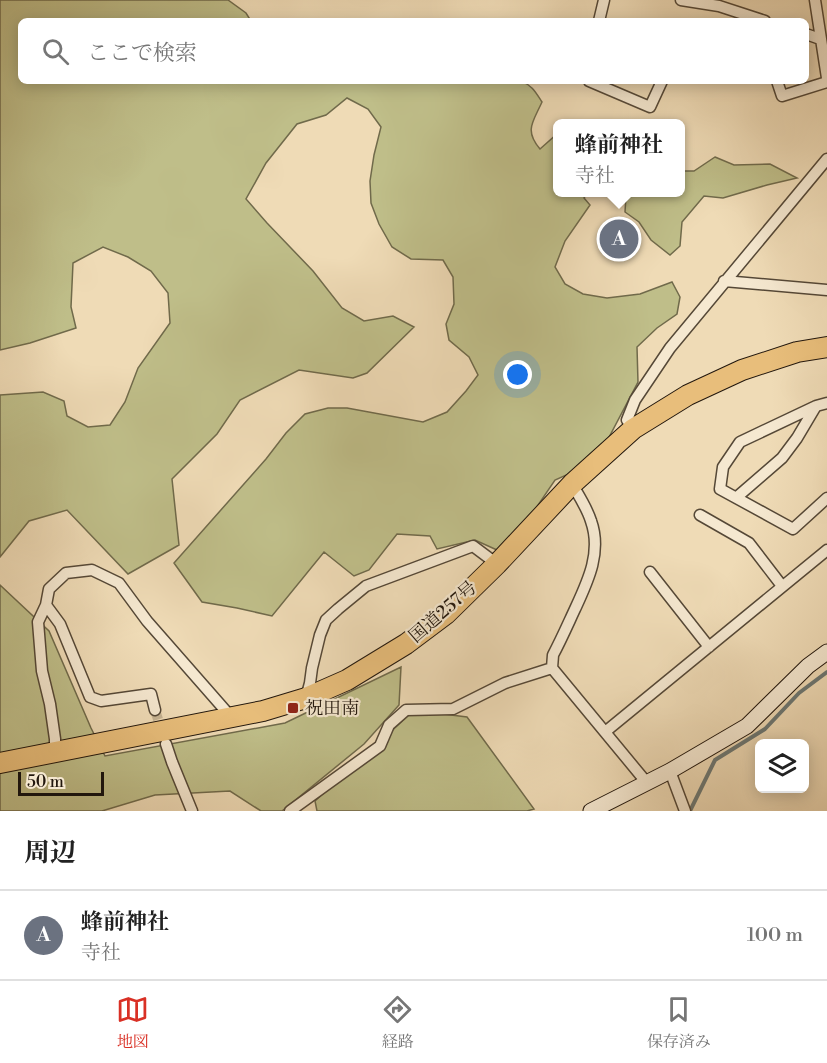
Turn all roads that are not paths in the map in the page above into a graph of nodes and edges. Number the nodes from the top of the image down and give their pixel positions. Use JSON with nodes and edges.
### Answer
{"nodes":[{"id":1,"x":604,"y":0,"type":"edge"},
{"id":2,"x":681,"y":0,"type":"edge"},
{"id":3,"x":815,"y":0,"type":"edge"},
{"id":4,"x":600,"y":18,"type":"edge"},
{"id":5,"x":756,"y":18,"type":"edge"},
{"id":6,"x":809,"y":35,"type":"edge"},
{"id":7,"x":820,"y":39,"type":"junction"},
{"id":8,"x":827,"y":80,"type":"edge"},
{"id":9,"x":596,"y":84,"type":"edge"},
{"id":10,"x":661,"y":84,"type":"edge"},
{"id":11,"x":778,"y":84,"type":"edge"},
{"id":12,"x":827,"y":159,"type":"edge"},
{"id":13,"x":724,"y":281,"type":"junction"},
{"id":14,"x":827,"y":290,"type":"edge"},
{"id":15,"x":827,"y":347,"type":"edge"},
{"id":16,"x":827,"y":403,"type":"edge"},
{"id":17,"x":816,"y":406,"type":"junction"},
{"id":18,"x":633,"y":429,"type":"junction"},
{"id":19,"x":572,"y":484,"type":"junction"},
{"id":20,"x":736,"y":497,"type":"junction"},
{"id":21,"x":827,"y":498,"type":"edge"},
{"id":22,"x":700,"y":515,"type":"dead end"},
{"id":23,"x":827,"y":550,"type":"edge"},
{"id":24,"x":497,"y":564,"type":"junction"},
{"id":25,"x":650,"y":572,"type":"dead end"},
{"id":26,"x":782,"y":586,"type":"junction"},
{"id":27,"x":46,"y":605,"type":"junction"},
{"id":28,"x":709,"y":646,"type":"junction"},
{"id":29,"x":827,"y":652,"type":"edge"},
{"id":30,"x":552,"y":668,"type":"junction"},
{"id":31,"x":306,"y":698,"type":"junction"},
{"id":32,"x":154,"y":710,"type":"tunnel mouth"},
{"id":33,"x":232,"y":718,"type":"junction"},
{"id":34,"x":605,"y":732,"type":"junction"},
{"id":35,"x":166,"y":744,"type":"tunnel mouth"},
{"id":36,"x":55,"y":753,"type":"junction"},
{"id":37,"x":0,"y":763,"type":"edge"},
{"id":38,"x":670,"y":771,"type":"junction"},
{"id":39,"x":647,"y":783,"type":"junction"},
{"id":40,"x":684,"y":810,"type":"edge"},
{"id":41,"x":192,"y":811,"type":"edge"},
{"id":42,"x":290,"y":811,"type":"edge"},
{"id":43,"x":591,"y":811,"type":"edge"}],
"edges":[{"from":1,"to":4,"type":"street"},
{"from":2,"to":5,"type":"street"},
{"from":3,"to":7,"type":"street"},
{"from":6,"to":7,"type":"street"},
{"from":7,"to":8,"type":"street"},
{"from":8,"to":11,"type":"street"},
{"from":9,"to":10,"type":"street"},
{"from":12,"to":13,"type":"street"},
{"from":13,"to":14,"type":"street"},
{"from":13,"to":18,"type":"street"},
{"from":15,"to":18,"type":"highway","name":"国道257号"},
{"from":16,"to":17,"type":"street"},
{"from":17,"to":20,"type":"street"},
{"from":17,"to":20,"type":"street"},
{"from":18,"to":19,"type":"highway","name":"国道257号"},
{"from":19,"to":24,"type":"highway","name":"国道257号"},
{"from":19,"to":30,"type":"street"},
{"from":20,"to":21,"type":"street"},
{"from":22,"to":26,"type":"street"},
{"from":23,"to":26,"type":"street"},
{"from":24,"to":31,"type":"highway","name":"国道257号"},
{"from":24,"to":31,"type":"street"},
{"from":25,"to":28,"type":"street"},
{"from":26,"to":28,"type":"street"},
{"from":27,"to":32,"type":"street"},
{"from":27,"to":33,"type":"street"},
{"from":27,"to":36,"type":"street"},
{"from":28,"to":34,"type":"street"},
{"from":29,"to":38,"type":"street"},
{"from":30,"to":34,"type":"street"},
{"from":30,"to":42,"type":"street"},
{"from":31,"to":33,"type":"highway","name":"国道257号"},
{"from":33,"to":36,"type":"highway","name":"国道257号"},
{"from":34,"to":39,"type":"street"},
{"from":35,"to":41,"type":"street"},
{"from":36,"to":37,"type":"highway","name":"国道257号"},
{"from":38,"to":39,"type":"street"},
{"from":38,"to":40,"type":"street"},
{"from":39,"to":43,"type":"street"}]}
